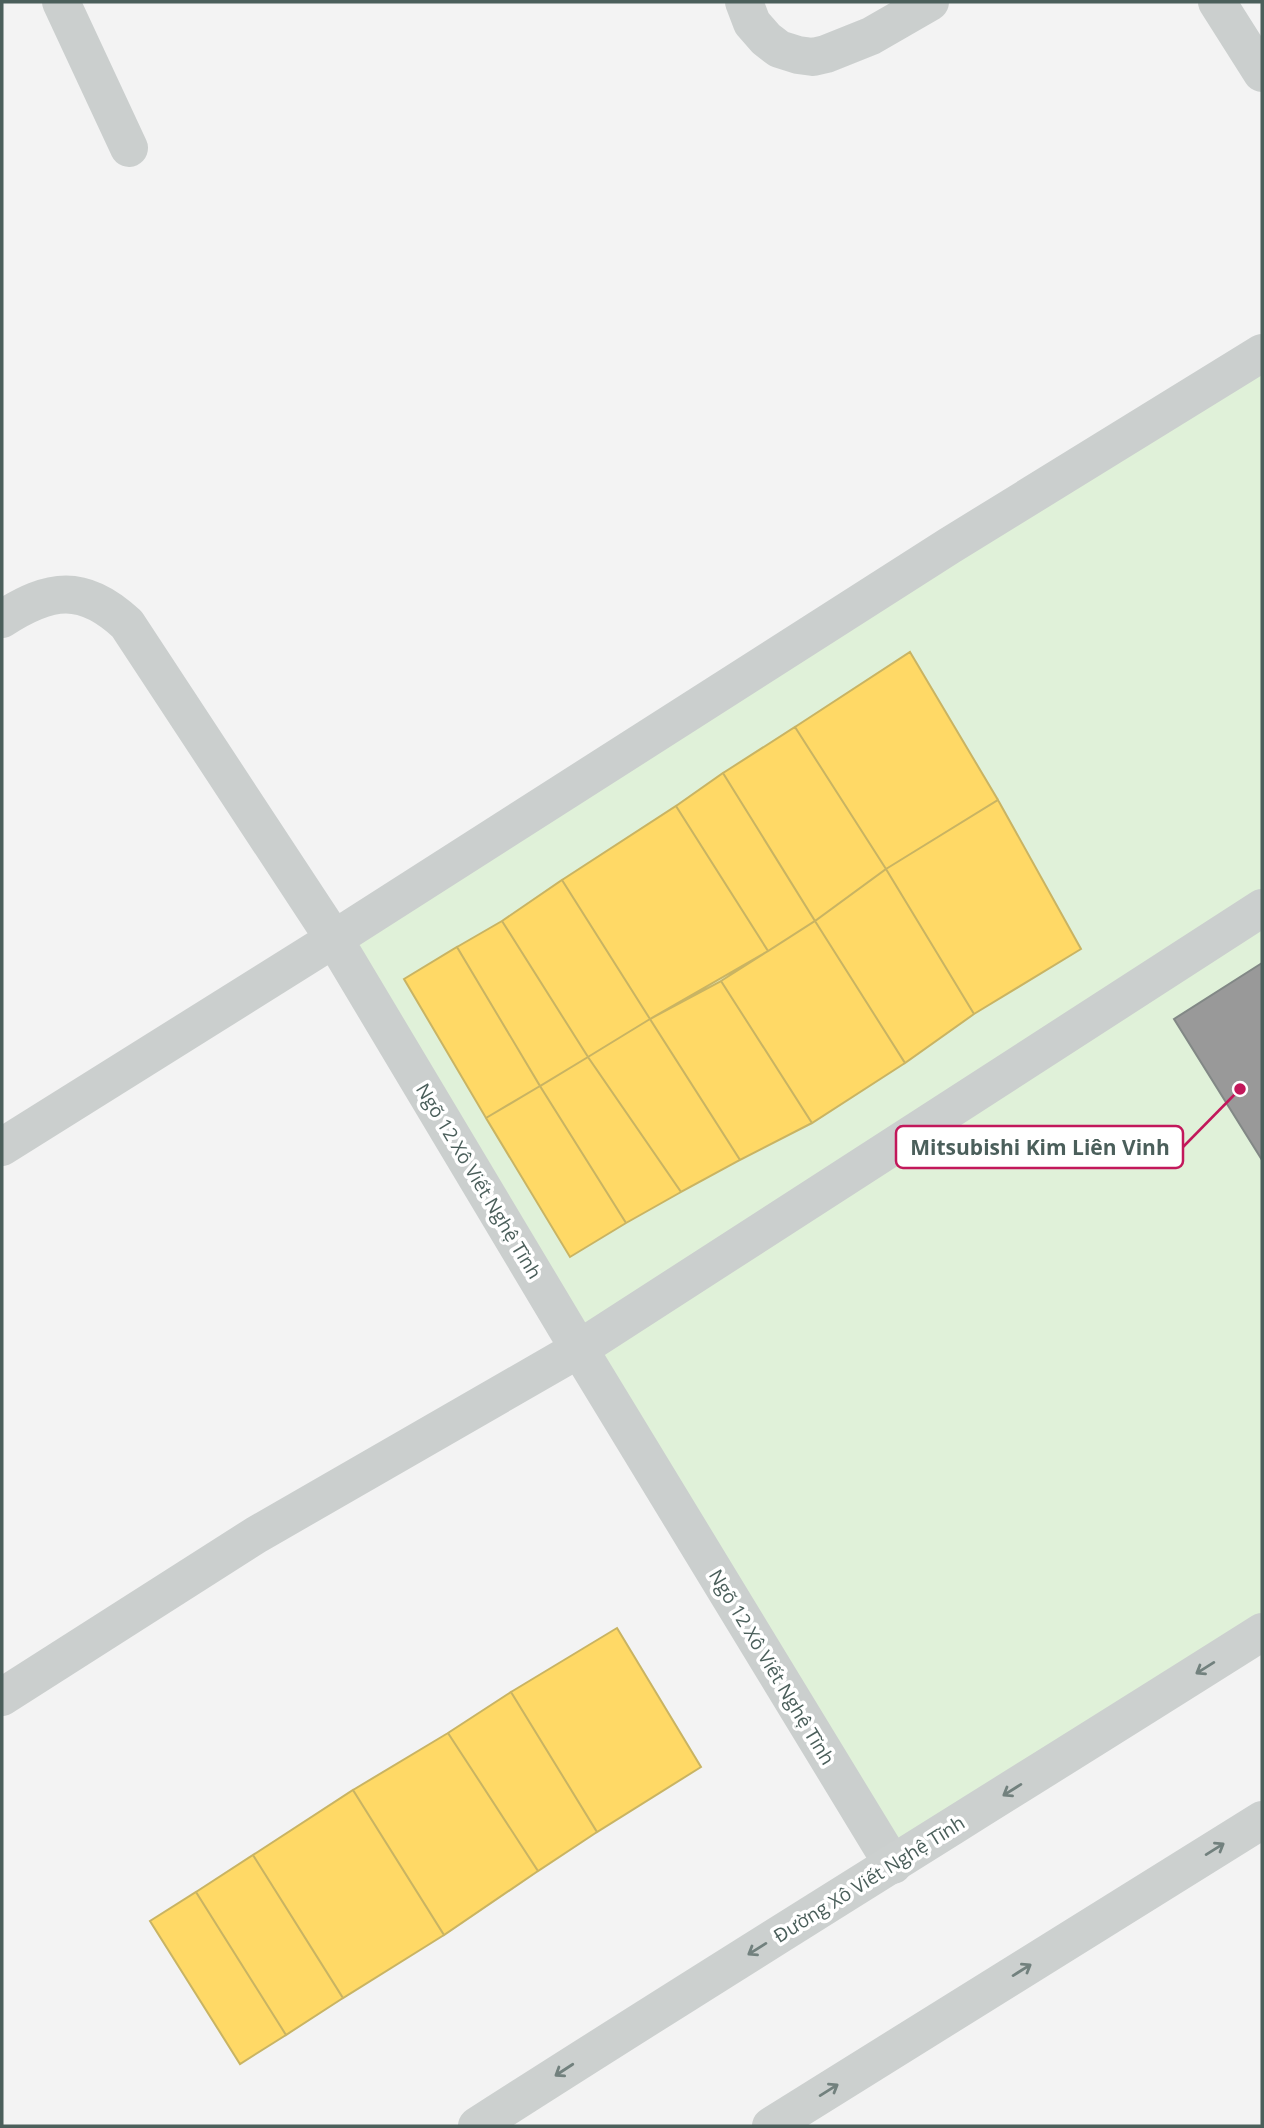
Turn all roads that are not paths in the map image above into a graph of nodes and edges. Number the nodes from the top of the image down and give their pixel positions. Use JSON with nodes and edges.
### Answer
{"nodes":[{"id":1,"x":61,"y":2,"type":"edge"},
{"id":2,"x":930,"y":2,"type":"edge"},
{"id":3,"x":1217,"y":2,"type":"edge"},
{"id":4,"x":748,"y":13,"type":"edge"},
{"id":5,"x":1262,"y":73,"type":"edge"},
{"id":6,"x":129,"y":148,"type":"dead end"},
{"id":7,"x":1262,"y":353,"type":"edge"},
{"id":8,"x":2,"y":619,"type":"edge"},
{"id":9,"x":1262,"y":908,"type":"edge"},
{"id":10,"x":334,"y":939,"type":"junction"},
{"id":11,"x":2,"y":1147,"type":"edge"},
{"id":12,"x":579,"y":1349,"type":"junction"},
{"id":13,"x":1262,"y":1632,"type":"edge"},
{"id":14,"x":2,"y":1697,"type":"edge"},
{"id":15,"x":1262,"y":1820,"type":"edge"},
{"id":16,"x":892,"y":1865,"type":"junction"},
{"id":17,"x":477,"y":2126,"type":"edge"},
{"id":18,"x":771,"y":2126,"type":"edge"}],
"edges":[{"from":1,"to":6,"type":"street"},
{"from":2,"to":4,"type":"street"},
{"from":3,"to":5,"type":"street"},
{"from":7,"to":10,"type":"street"},
{"from":8,"to":10,"type":"street","name":"Ngõ 12 Xô Viết Nghệ Tĩnh"},
{"from":9,"to":12,"type":"street"},
{"from":10,"to":11,"type":"street"},
{"from":10,"to":12,"type":"street","name":"Ngõ 12 Xô Viết Nghệ Tĩnh"},
{"from":12,"to":14,"type":"street"},
{"from":12,"to":16,"type":"street","name":"Ngõ 12 Xô Viết Nghệ Tĩnh"},
{"from":13,"to":16,"type":"main road","name":"Đường Xô Viết Nghệ Tĩnh","one_way":true},
{"from":18,"to":15,"type":"main road","one_way":true},
{"from":16,"to":17,"type":"main road","name":"Đường Xô Viết Nghệ Tĩnh","one_way":true}]}
